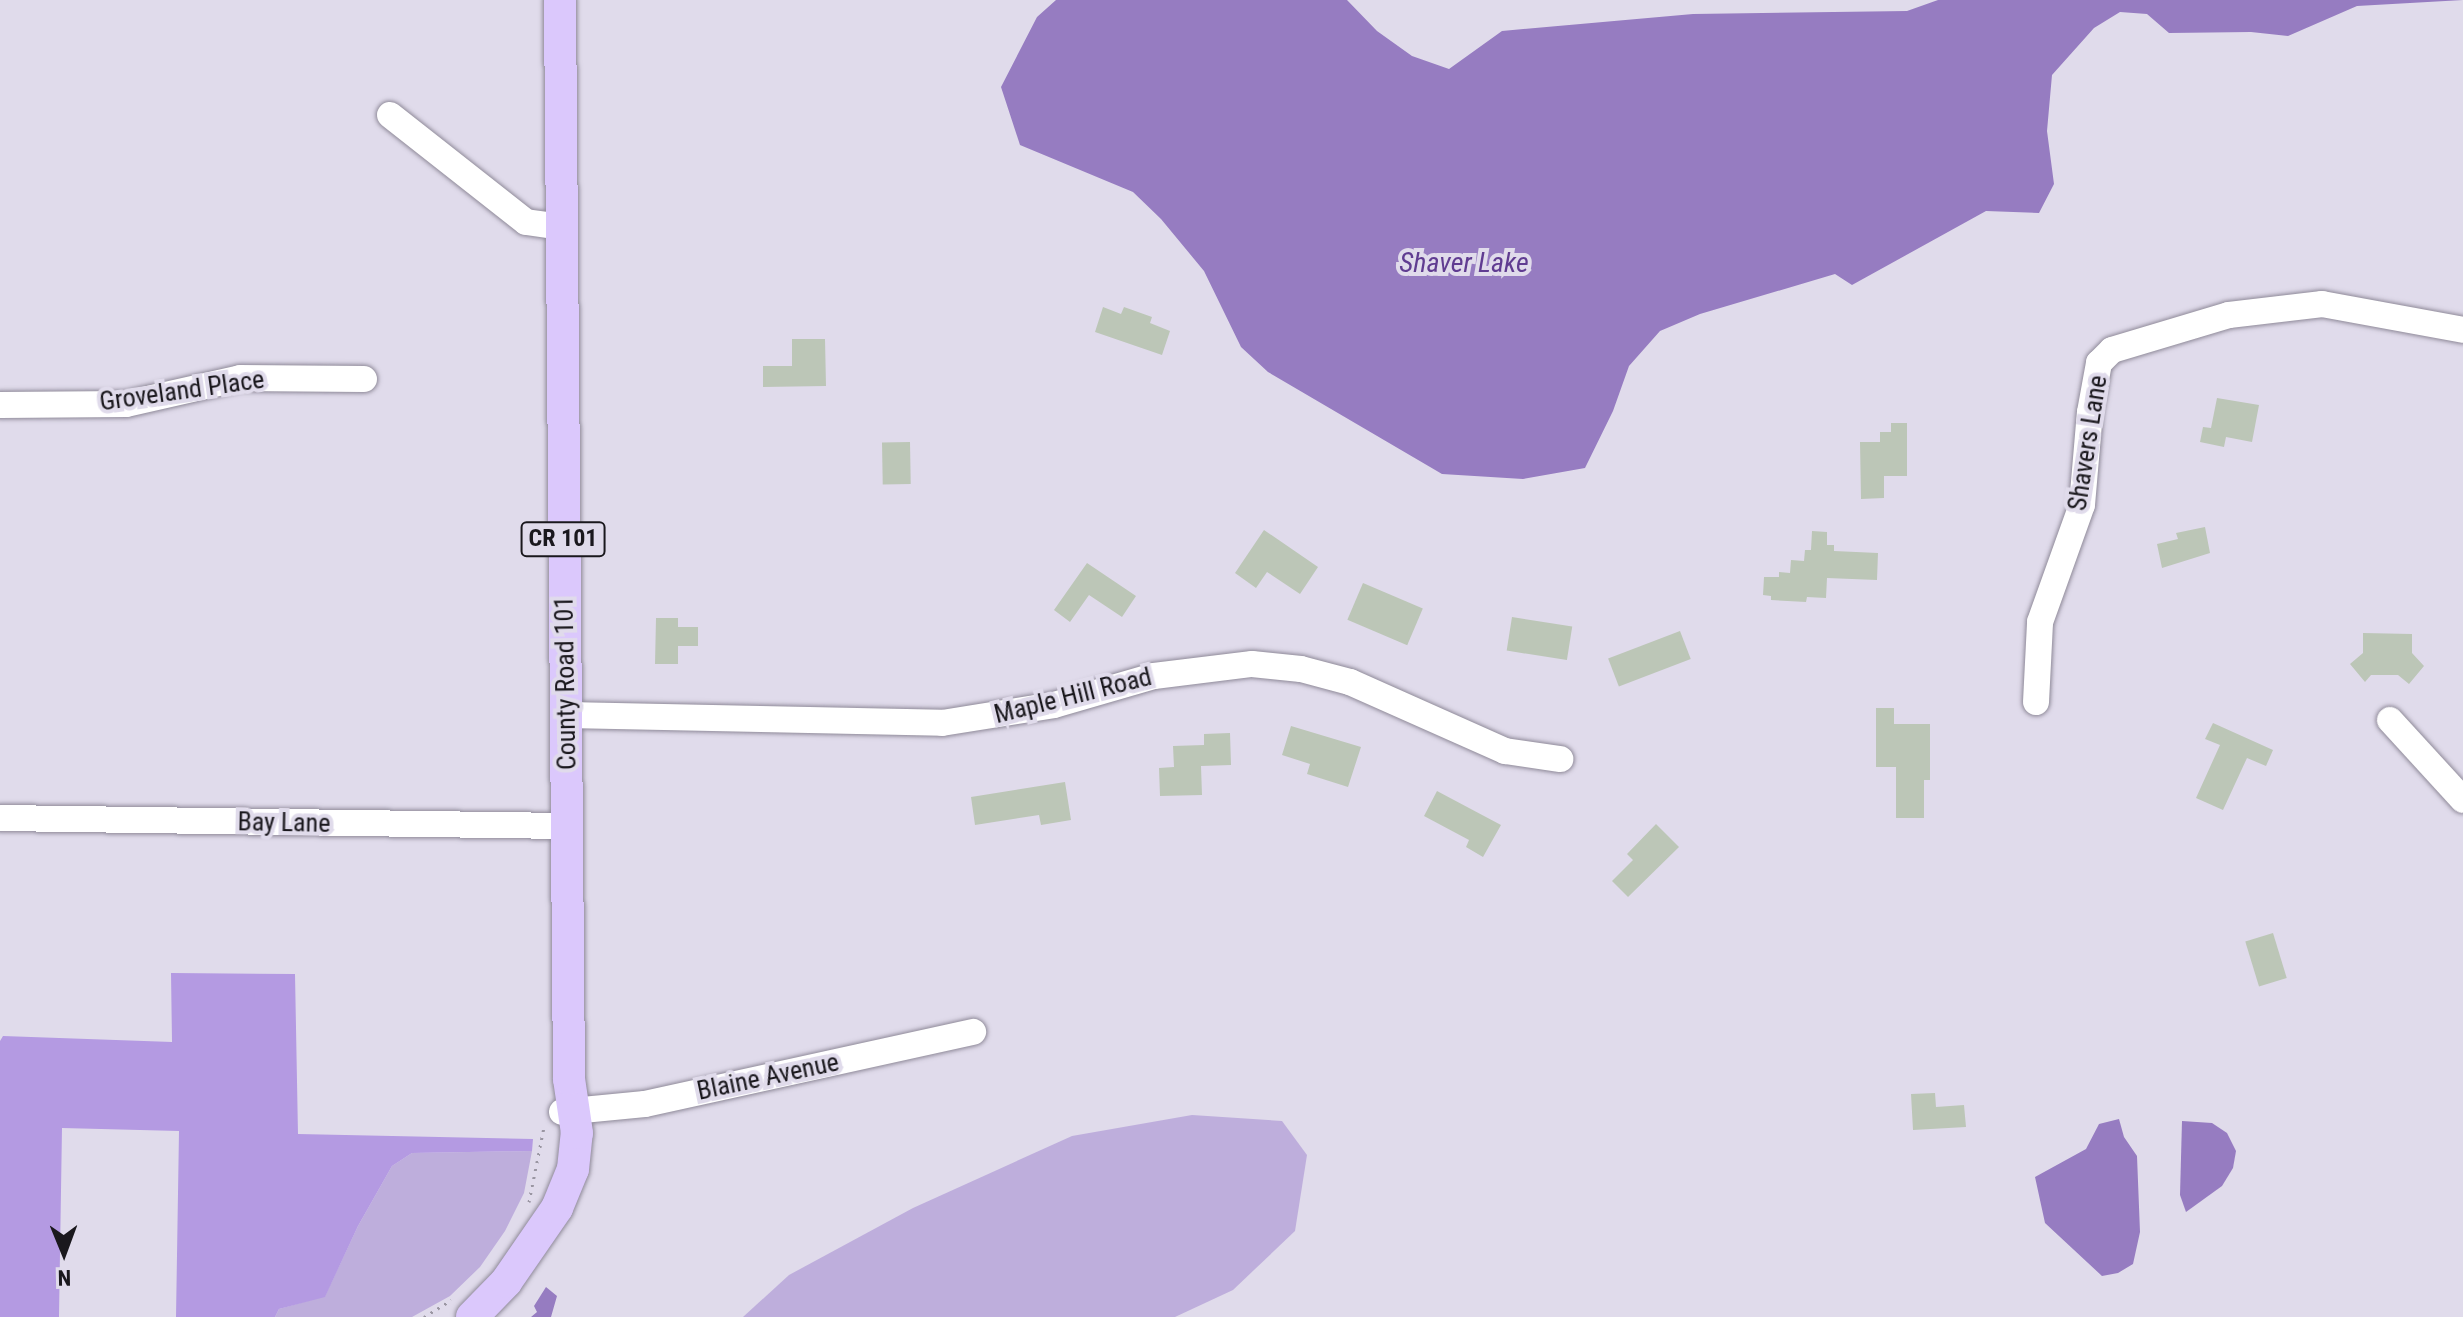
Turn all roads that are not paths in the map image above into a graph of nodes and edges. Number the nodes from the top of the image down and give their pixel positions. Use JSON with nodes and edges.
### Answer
{"nodes":[{"id":1,"x":560,"y":0,"type":"edge"},
{"id":2,"x":390,"y":115,"type":"dead end"},
{"id":3,"x":561,"y":227,"type":"junction"},
{"id":4,"x":2463,"y":330,"type":"edge"},
{"id":5,"x":364,"y":379,"type":"dead end"},
{"id":6,"x":0,"y":405,"type":"edge"},
{"id":7,"x":2036,"y":702,"type":"dead end"},
{"id":8,"x":567,"y":715,"type":"junction"},
{"id":9,"x":2390,"y":720,"type":"dead end"},
{"id":10,"x":1560,"y":759,"type":"dead end"},
{"id":11,"x":2463,"y":800,"type":"edge"},
{"id":12,"x":0,"y":818,"type":"edge"},
{"id":13,"x":568,"y":826,"type":"junction"},
{"id":14,"x":973,"y":1032,"type":"dead end"},
{"id":15,"x":561,"y":1112,"type":"junction"},
{"id":16,"x":468,"y":1312,"type":"edge"}],
"edges":[{"from":1,"to":3,"type":"main road","name":"County Road 101","number":"CR 101"},
{"from":2,"to":3,"type":"street"},
{"from":3,"to":8,"type":"main road","name":"County Road 101","number":"CR 101"},
{"from":4,"to":7,"type":"street","name":"Shavers Lane"},
{"from":5,"to":6,"type":"street","name":"Groveland Place"},
{"from":8,"to":10,"type":"street","name":"Maple Hill Road"},
{"from":8,"to":13,"type":"main road","name":"County Road 101","number":"CR 101"},
{"from":9,"to":11,"type":"street"},
{"from":12,"to":13,"type":"street","name":"Bay Lane"},
{"from":13,"to":15,"type":"main road","name":"County Road 101","number":"CR 101"},
{"from":14,"to":15,"type":"street","name":"Blaine Avenue"},
{"from":15,"to":16,"type":"main road","name":"County Road 101","number":"CR 101"}]}
